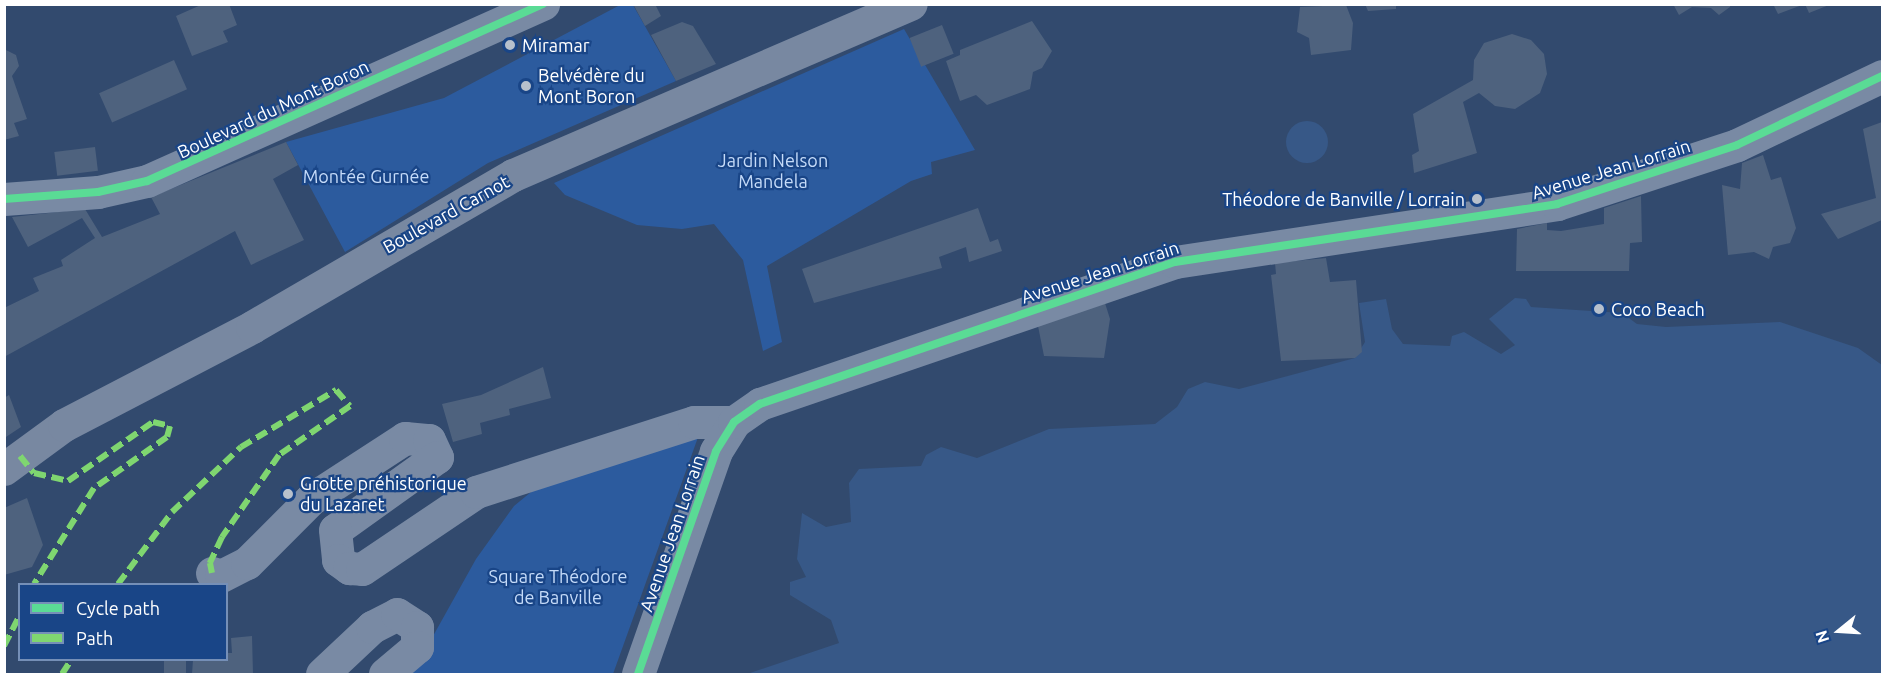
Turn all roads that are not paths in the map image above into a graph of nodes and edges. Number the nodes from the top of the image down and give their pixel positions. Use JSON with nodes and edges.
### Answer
{"nodes":[{"id":1,"x":543,"y":4,"type":"edge"},
{"id":2,"x":910,"y":4,"type":"edge"},
{"id":3,"x":1882,"y":76,"type":"edge"},
{"id":4,"x":4,"y":199,"type":"edge"},
{"id":5,"x":734,"y":422,"type":"junction"},
{"id":6,"x":4,"y":469,"type":"edge"},
{"id":7,"x":212,"y":573,"type":"dead end"},
{"id":8,"x":322,"y":675,"type":"edge"},
{"id":9,"x":385,"y":675,"type":"edge"},
{"id":10,"x":638,"y":675,"type":"edge"}],
"edges":[{"from":1,"to":4,"type":"street","name":"Boulevard du Mont Boron"},
{"from":2,"to":6,"type":"main road","name":"Boulevard Carnot"},
{"from":3,"to":5,"type":"street","name":"Avenue Jean Lorrain"},
{"from":5,"to":7,"type":"street"},
{"from":5,"to":10,"type":"street","name":"Avenue Jean Lorrain"},
{"from":8,"to":9,"type":"street"}]}
